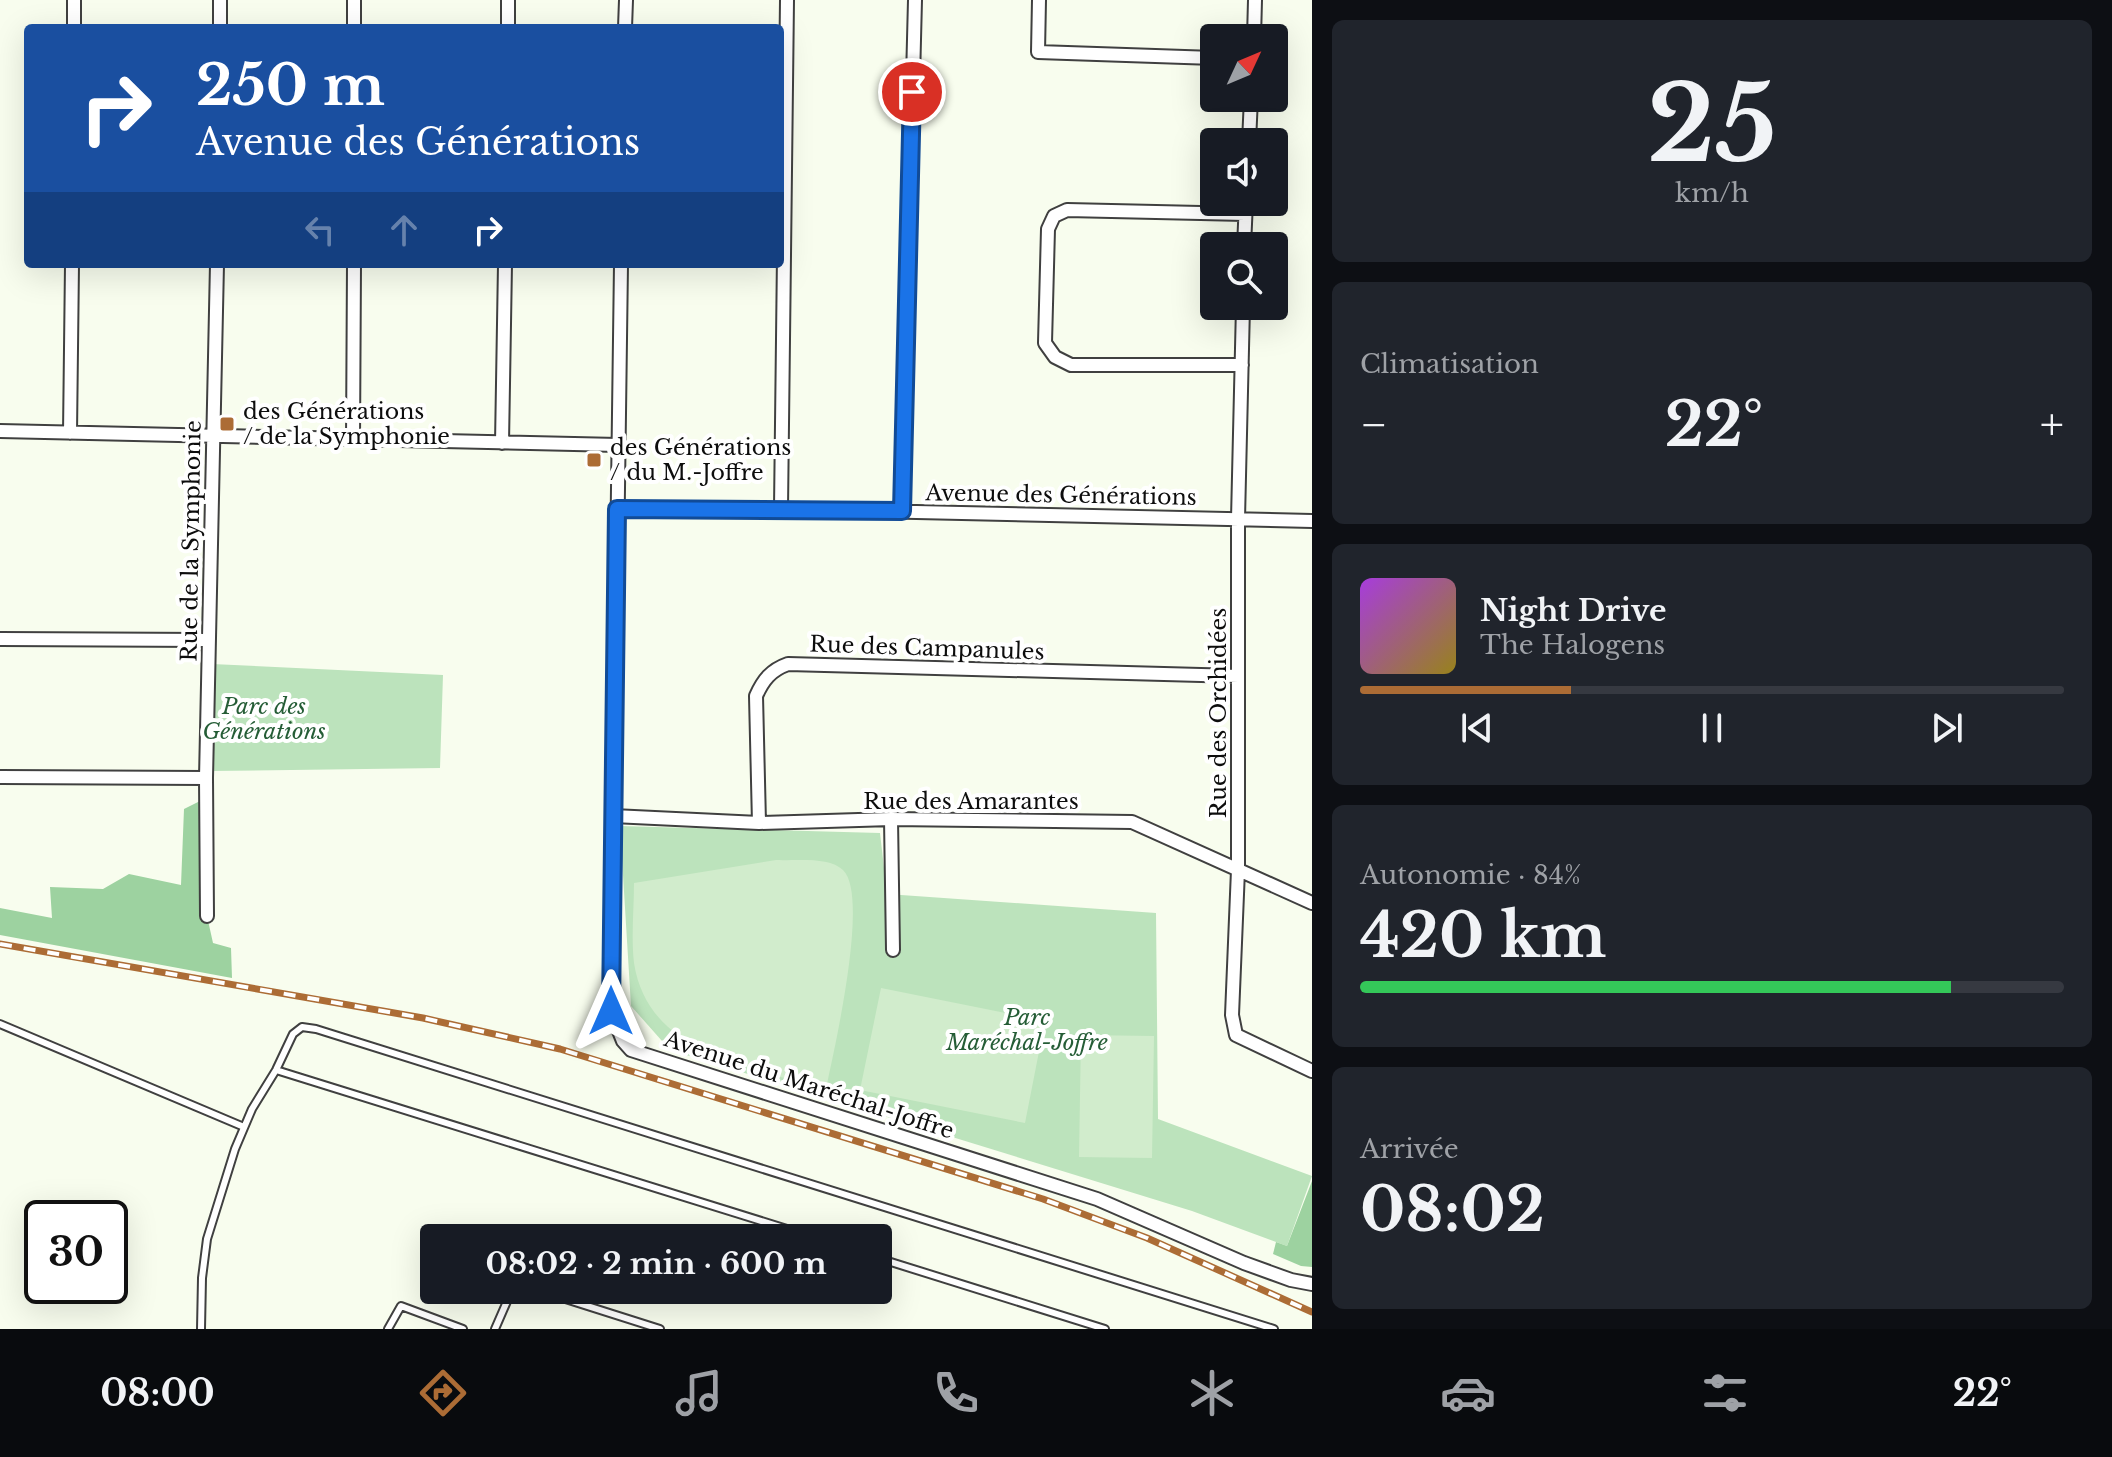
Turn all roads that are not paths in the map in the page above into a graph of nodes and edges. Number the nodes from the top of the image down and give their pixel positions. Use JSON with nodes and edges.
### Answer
{"nodes":[{"id":1,"x":74,"y":0,"type":"edge"},
{"id":2,"x":220,"y":0,"type":"edge"},
{"id":3,"x":354,"y":0,"type":"edge"},
{"id":4,"x":508,"y":0,"type":"edge"},
{"id":5,"x":626,"y":0,"type":"edge"},
{"id":6,"x":787,"y":0,"type":"edge"},
{"id":7,"x":915,"y":0,"type":"edge"},
{"id":8,"x":1039,"y":0,"type":"edge"},
{"id":9,"x":1255,"y":0,"type":"edge"},
{"id":10,"x":74,"y":24,"type":"edge"},
{"id":11,"x":220,"y":24,"type":"edge"},
{"id":12,"x":354,"y":24,"type":"edge"},
{"id":13,"x":508,"y":24,"type":"edge"},
{"id":14,"x":625,"y":24,"type":"edge"},
{"id":15,"x":1254,"y":24,"type":"edge"},
{"id":16,"x":1200,"y":58,"type":"edge"},
{"id":17,"x":1200,"y":209,"type":"edge"},
{"id":18,"x":784,"y":254,"type":"edge"},
{"id":19,"x":72,"y":268,"type":"edge"},
{"id":20,"x":217,"y":268,"type":"edge"},
{"id":21,"x":354,"y":268,"type":"edge"},
{"id":22,"x":505,"y":268,"type":"edge"},
{"id":23,"x":621,"y":268,"type":"edge"},
{"id":24,"x":784,"y":268,"type":"edge"},
{"id":25,"x":1243,"y":320,"type":"edge"},
{"id":26,"x":1242,"y":365,"type":"junction"},
{"id":27,"x":0,"y":431,"type":"edge"},
{"id":28,"x":70,"y":433,"type":"junction"},
{"id":29,"x":214,"y":437,"type":"junction"},
{"id":30,"x":353,"y":440,"type":"junction"},
{"id":31,"x":502,"y":443,"type":"junction"},
{"id":32,"x":618,"y":445,"type":"junction"},
{"id":33,"x":617,"y":509,"type":"junction"},
{"id":34,"x":781,"y":509,"type":"junction"},
{"id":35,"x":902,"y":511,"type":"junction"},
{"id":36,"x":1238,"y":519,"type":"junction"},
{"id":37,"x":1312,"y":521,"type":"edge"},
{"id":38,"x":0,"y":639,"type":"edge"},
{"id":39,"x":208,"y":640,"type":"junction"},
{"id":40,"x":1238,"y":676,"type":"junction"},
{"id":41,"x":0,"y":777,"type":"edge"},
{"id":42,"x":206,"y":778,"type":"junction"},
{"id":43,"x":613,"y":816,"type":"junction"},
{"id":44,"x":891,"y":819,"type":"junction"},
{"id":45,"x":759,"y":823,"type":"junction"},
{"id":46,"x":1238,"y":870,"type":"junction"},
{"id":47,"x":1312,"y":903,"type":"edge"},
{"id":48,"x":207,"y":916,"type":"dead end"},
{"id":49,"x":893,"y":950,"type":"dead end"},
{"id":50,"x":0,"y":1024,"type":"edge"},
{"id":51,"x":276,"y":1070,"type":"junction"},
{"id":52,"x":1312,"y":1071,"type":"edge"},
{"id":53,"x":244,"y":1127,"type":"junction"},
{"id":54,"x":771,"y":1224,"type":"edge"},
{"id":55,"x":892,"y":1262,"type":"edge"},
{"id":56,"x":1312,"y":1284,"type":"edge"},
{"id":57,"x":506,"y":1304,"type":"edge"},
{"id":58,"x":581,"y":1304,"type":"edge"},
{"id":59,"x":201,"y":1329,"type":"edge"},
{"id":60,"x":388,"y":1329,"type":"edge"},
{"id":61,"x":463,"y":1329,"type":"edge"},
{"id":62,"x":495,"y":1329,"type":"edge"},
{"id":63,"x":660,"y":1329,"type":"edge"},
{"id":64,"x":1105,"y":1329,"type":"edge"},
{"id":65,"x":1274,"y":1329,"type":"edge"}],
"edges":[{"from":1,"to":10,"type":"street"},
{"from":2,"to":11,"type":"street"},
{"from":3,"to":12,"type":"street"},
{"from":4,"to":13,"type":"street"},
{"from":5,"to":14,"type":"street"},
{"from":6,"to":18,"type":"street"},
{"from":7,"to":35,"type":"street"},
{"from":8,"to":16,"type":"street"},
{"from":9,"to":15,"type":"street"},
{"from":17,"to":26,"type":"street"},
{"from":19,"to":28,"type":"street"},
{"from":20,"to":29,"type":"street","name":"Rue de la Symphonie"},
{"from":21,"to":30,"type":"street"},
{"from":22,"to":31,"type":"street"},
{"from":23,"to":32,"type":"street","name":"Avenue du Maréchal-Joffre"},
{"from":24,"to":34,"type":"street"},
{"from":25,"to":26,"type":"street","name":"Rue des Orchidées"},
{"from":26,"to":36,"type":"street","name":"Rue des Orchidées"},
{"from":27,"to":28,"type":"street"},
{"from":28,"to":29,"type":"street"},
{"from":29,"to":30,"type":"street"},
{"from":29,"to":39,"type":"street","name":"Rue de la Symphonie"},
{"from":30,"to":31,"type":"street"},
{"from":31,"to":32,"type":"street"},
{"from":32,"to":33,"type":"street","name":"Avenue du Maréchal-Joffre"},
{"from":33,"to":34,"type":"street","name":"Avenue des Générations"},
{"from":33,"to":43,"type":"street","name":"Avenue du Maréchal-Joffre"},
{"from":34,"to":35,"type":"street","name":"Avenue des Générations"},
{"from":35,"to":36,"type":"street","name":"Avenue des Générations"},
{"from":36,"to":37,"type":"street","name":"Avenue des Générations"},
{"from":36,"to":40,"type":"street","name":"Rue des Orchidées"},
{"from":38,"to":39,"type":"street"},
{"from":39,"to":42,"type":"street","name":"Rue de la Symphonie"},
{"from":40,"to":45,"type":"street","name":"Rue des Campanules"},
{"from":40,"to":46,"type":"street","name":"Rue des Orchidées"},
{"from":41,"to":42,"type":"street"},
{"from":42,"to":48,"type":"street","name":"Rue de la Symphonie"},
{"from":43,"to":45,"type":"street","name":"Rue des Amarantes"},
{"from":43,"to":56,"type":"street","name":"Avenue du Maréchal-Joffre"},
{"from":44,"to":45,"type":"street","name":"Rue des Amarantes"},
{"from":44,"to":46,"type":"street","name":"Rue des Amarantes"},
{"from":44,"to":49,"type":"street"},
{"from":46,"to":47,"type":"street","name":"Rue des Amarantes"},
{"from":46,"to":52,"type":"street","name":"Rue des Orchidées"},
{"from":50,"to":53,"type":"lane"},
{"from":51,"to":53,"type":"lane"},
{"from":51,"to":54,"type":"lane"},
{"from":51,"to":65,"type":"lane"},
{"from":53,"to":59,"type":"lane"},
{"from":55,"to":64,"type":"lane"},
{"from":57,"to":62,"type":"lane"},
{"from":58,"to":63,"type":"lane"},
{"from":60,"to":61,"type":"lane"}]}
